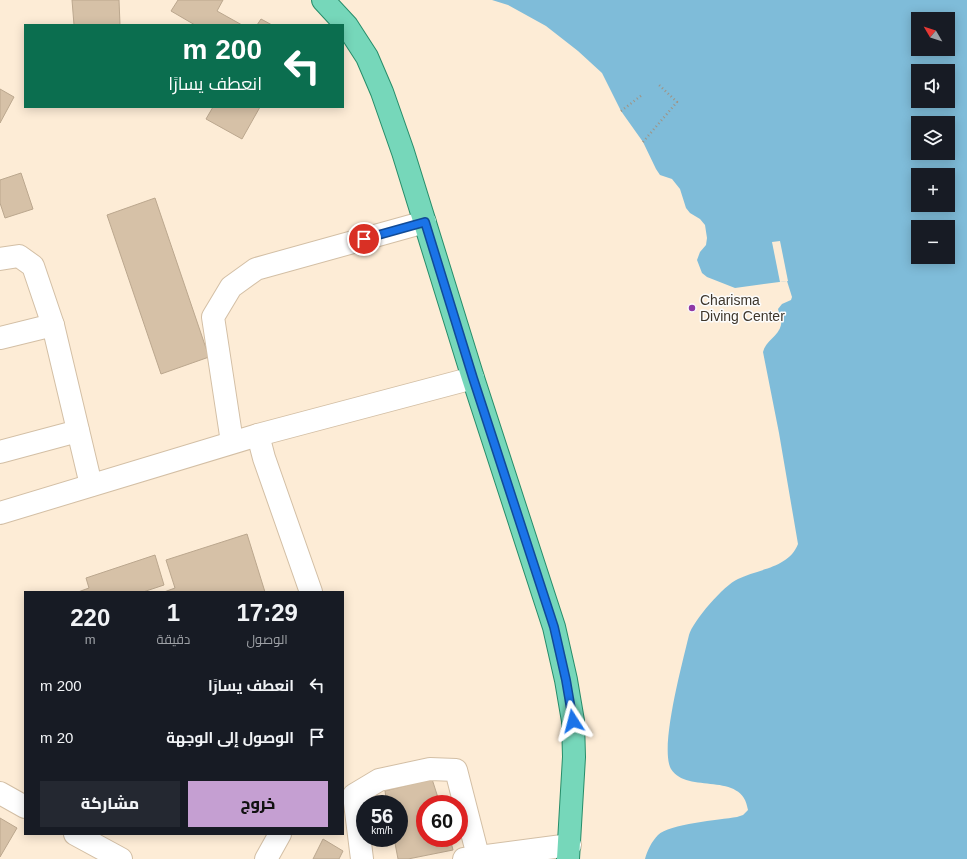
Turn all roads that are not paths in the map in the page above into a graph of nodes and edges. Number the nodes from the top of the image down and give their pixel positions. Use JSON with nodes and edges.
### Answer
{"nodes":[{"id":1,"x":324,"y":0,"type":"edge"},
{"id":2,"x":425,"y":222,"type":"junction"},
{"id":3,"x":0,"y":259,"type":"edge"},
{"id":4,"x":53,"y":325,"type":"junction"},
{"id":5,"x":0,"y":338,"type":"edge"},
{"id":6,"x":473,"y":378,"type":"junction"},
{"id":7,"x":78,"y":431,"type":"junction"},
{"id":8,"x":258,"y":435,"type":"junction"},
{"id":9,"x":232,"y":442,"type":"junction"},
{"id":10,"x":0,"y":452,"type":"edge"},
{"id":11,"x":91,"y":485,"type":"junction"},
{"id":12,"x":0,"y":513,"type":"edge"},
{"id":13,"x":311,"y":591,"type":"edge"},
{"id":14,"x":0,"y":793,"type":"edge"},
{"id":15,"x":24,"y":806,"type":"edge"},
{"id":16,"x":77,"y":835,"type":"edge"},
{"id":17,"x":279,"y":835,"type":"edge"},
{"id":18,"x":569,"y":852,"type":"edge"},
{"id":19,"x":470,"y":858,"type":"edge"},
{"id":20,"x":121,"y":859,"type":"edge"},
{"id":21,"x":266,"y":859,"type":"edge"},
{"id":22,"x":362,"y":859,"type":"edge"}],
"edges":[{"from":1,"to":2,"type":"main road"},
{"from":2,"to":6,"type":"main road"},
{"from":2,"to":9,"type":"street"},
{"from":3,"to":4,"type":"street"},
{"from":4,"to":5,"type":"street"},
{"from":4,"to":7,"type":"street"},
{"from":6,"to":8,"type":"street"},
{"from":6,"to":18,"type":"main road"},
{"from":7,"to":10,"type":"street"},
{"from":7,"to":11,"type":"street"},
{"from":8,"to":9,"type":"street"},
{"from":8,"to":13,"type":"street"},
{"from":9,"to":11,"type":"street"},
{"from":11,"to":12,"type":"street"},
{"from":14,"to":15,"type":"street"},
{"from":16,"to":20,"type":"street"},
{"from":17,"to":21,"type":"street"},
{"from":18,"to":19,"type":"street"},
{"from":19,"to":22,"type":"street"}]}
